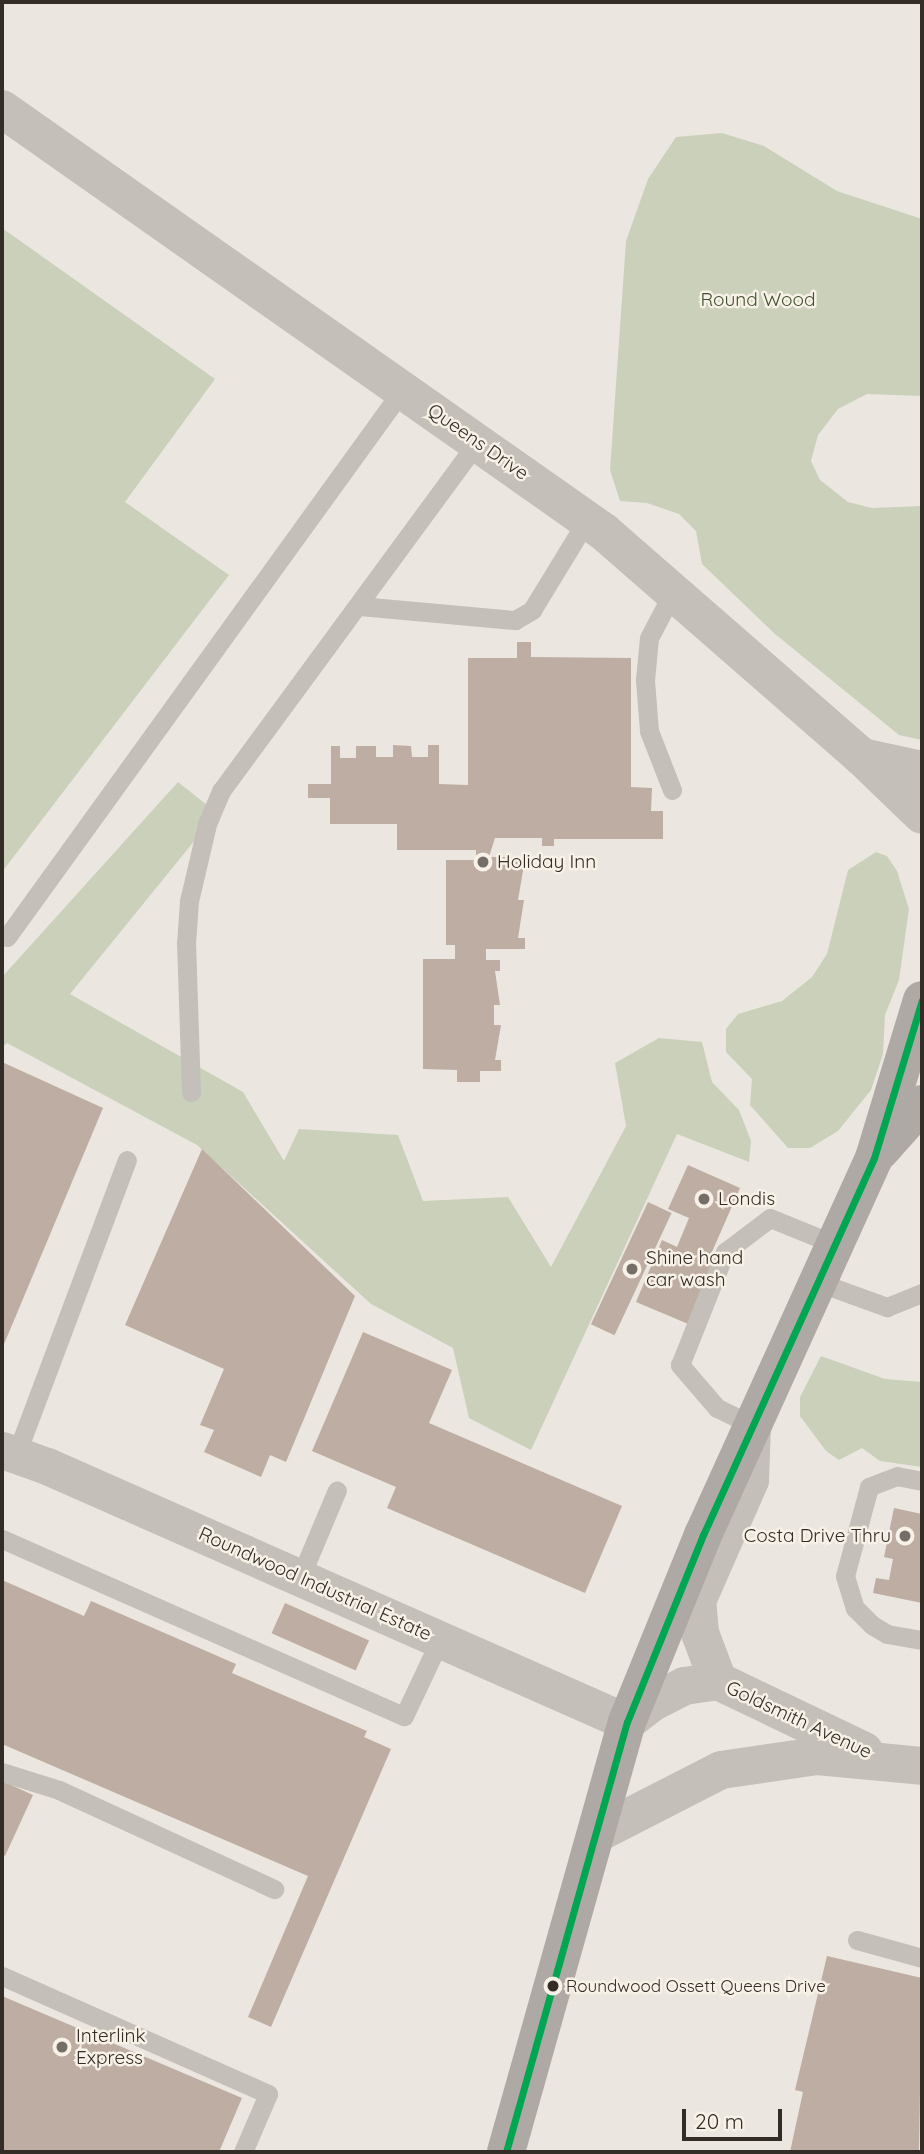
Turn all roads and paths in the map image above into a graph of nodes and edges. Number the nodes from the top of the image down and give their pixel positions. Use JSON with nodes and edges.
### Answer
{"nodes":[{"id":1,"x":2,"y":109,"type":"edge"},
{"id":2,"x":403,"y":389,"type":"junction"},
{"id":3,"x":477,"y":442,"type":"junction"},
{"id":4,"x":587,"y":520,"type":"junction"},
{"id":5,"x":673,"y":592,"type":"junction"},
{"id":6,"x":360,"y":606,"type":"junction"},
{"id":7,"x":862,"y":757,"type":"junction"},
{"id":8,"x":922,"y":770,"type":"edge"},
{"id":9,"x":672,"y":790,"type":"dead end"},
{"id":10,"x":922,"y":816,"type":"edge"},
{"id":11,"x":7,"y":937,"type":"dead end"},
{"id":12,"x":922,"y":1000,"type":"edge"},
{"id":13,"x":191,"y":1092,"type":"dead end"},
{"id":14,"x":922,"y":1104,"type":"edge"},
{"id":15,"x":874,"y":1158,"type":"junction"},
{"id":16,"x":127,"y":1160,"type":"dead end"},
{"id":17,"x":834,"y":1244,"type":"junction"},
{"id":18,"x":815,"y":1281,"type":"junction"},
{"id":19,"x":922,"y":1293,"type":"edge"},
{"id":20,"x":752,"y":1425,"type":"junction"},
{"id":21,"x":9,"y":1452,"type":"edge"},
{"id":22,"x":922,"y":1481,"type":"edge"},
{"id":23,"x":337,"y":1490,"type":"dead end"},
{"id":24,"x":2,"y":1539,"type":"edge"},
{"id":25,"x":300,"y":1578,"type":"junction"},
{"id":26,"x":440,"y":1640,"type":"junction"},
{"id":27,"x":922,"y":1640,"type":"edge"},
{"id":28,"x":718,"y":1681,"type":"junction"},
{"id":29,"x":627,"y":1722,"type":"junction"},
{"id":30,"x":881,"y":1759,"type":"junction"},
{"id":31,"x":922,"y":1766,"type":"edge"},
{"id":32,"x":2,"y":1772,"type":"edge"},
{"id":33,"x":598,"y":1833,"type":"junction"},
{"id":34,"x":274,"y":1889,"type":"dead end"},
{"id":35,"x":857,"y":1940,"type":"dead end"},
{"id":36,"x":922,"y":1958,"type":"edge"},
{"id":37,"x":2,"y":1976,"type":"edge"},
{"id":38,"x":243,"y":2152,"type":"edge"},
{"id":39,"x":506,"y":2152,"type":"edge"}],
"edges":[{"from":1,"to":2,"type":"street","name":"Queens Drive"},
{"from":2,"to":3,"type":"street","name":"Queens Drive"},
{"from":2,"to":11,"type":"lane"},
{"from":3,"to":4,"type":"street","name":"Queens Drive"},
{"from":3,"to":6,"type":"lane"},
{"from":4,"to":5,"type":"street","name":"Queens Drive"},
{"from":4,"to":6,"type":"lane"},
{"from":5,"to":7,"type":"street","name":"Queens Drive"},
{"from":5,"to":9,"type":"lane"},
{"from":6,"to":13,"type":"lane"},
{"from":7,"to":8,"type":"street"},
{"from":7,"to":10,"type":"street","name":"Queens Drive"},
{"from":12,"to":15,"type":"highway"},
{"from":14,"to":15,"type":"highway"},
{"from":15,"to":17,"type":"highway"},
{"from":16,"to":21,"type":"lane"},
{"from":17,"to":18,"type":"highway"},
{"from":17,"to":20,"type":"lane"},
{"from":18,"to":19,"type":"lane"},
{"from":18,"to":20,"type":"highway"},
{"from":20,"to":28,"type":"street"},
{"from":20,"to":29,"type":"highway"},
{"from":21,"to":25,"type":"street","name":"Roundwood Industrial Estate"},
{"from":22,"to":27,"type":"lane"},
{"from":23,"to":25,"type":"lane"},
{"from":24,"to":26,"type":"lane"},
{"from":25,"to":26,"type":"street","name":"Roundwood Industrial Estate"},
{"from":26,"to":29,"type":"street","name":"Roundwood Industrial Estate"},
{"from":28,"to":29,"type":"street"},
{"from":28,"to":30,"type":"street","name":"Goldsmith Avenue"},
{"from":29,"to":33,"type":"highway"},
{"from":30,"to":31,"type":"street","name":"Goldsmith Avenue"},
{"from":30,"to":33,"type":"street","name":"Goldsmith Avenue"},
{"from":32,"to":34,"type":"lane"},
{"from":33,"to":39,"type":"highway"},
{"from":35,"to":36,"type":"lane"},
{"from":37,"to":38,"type":"lane"}]}
